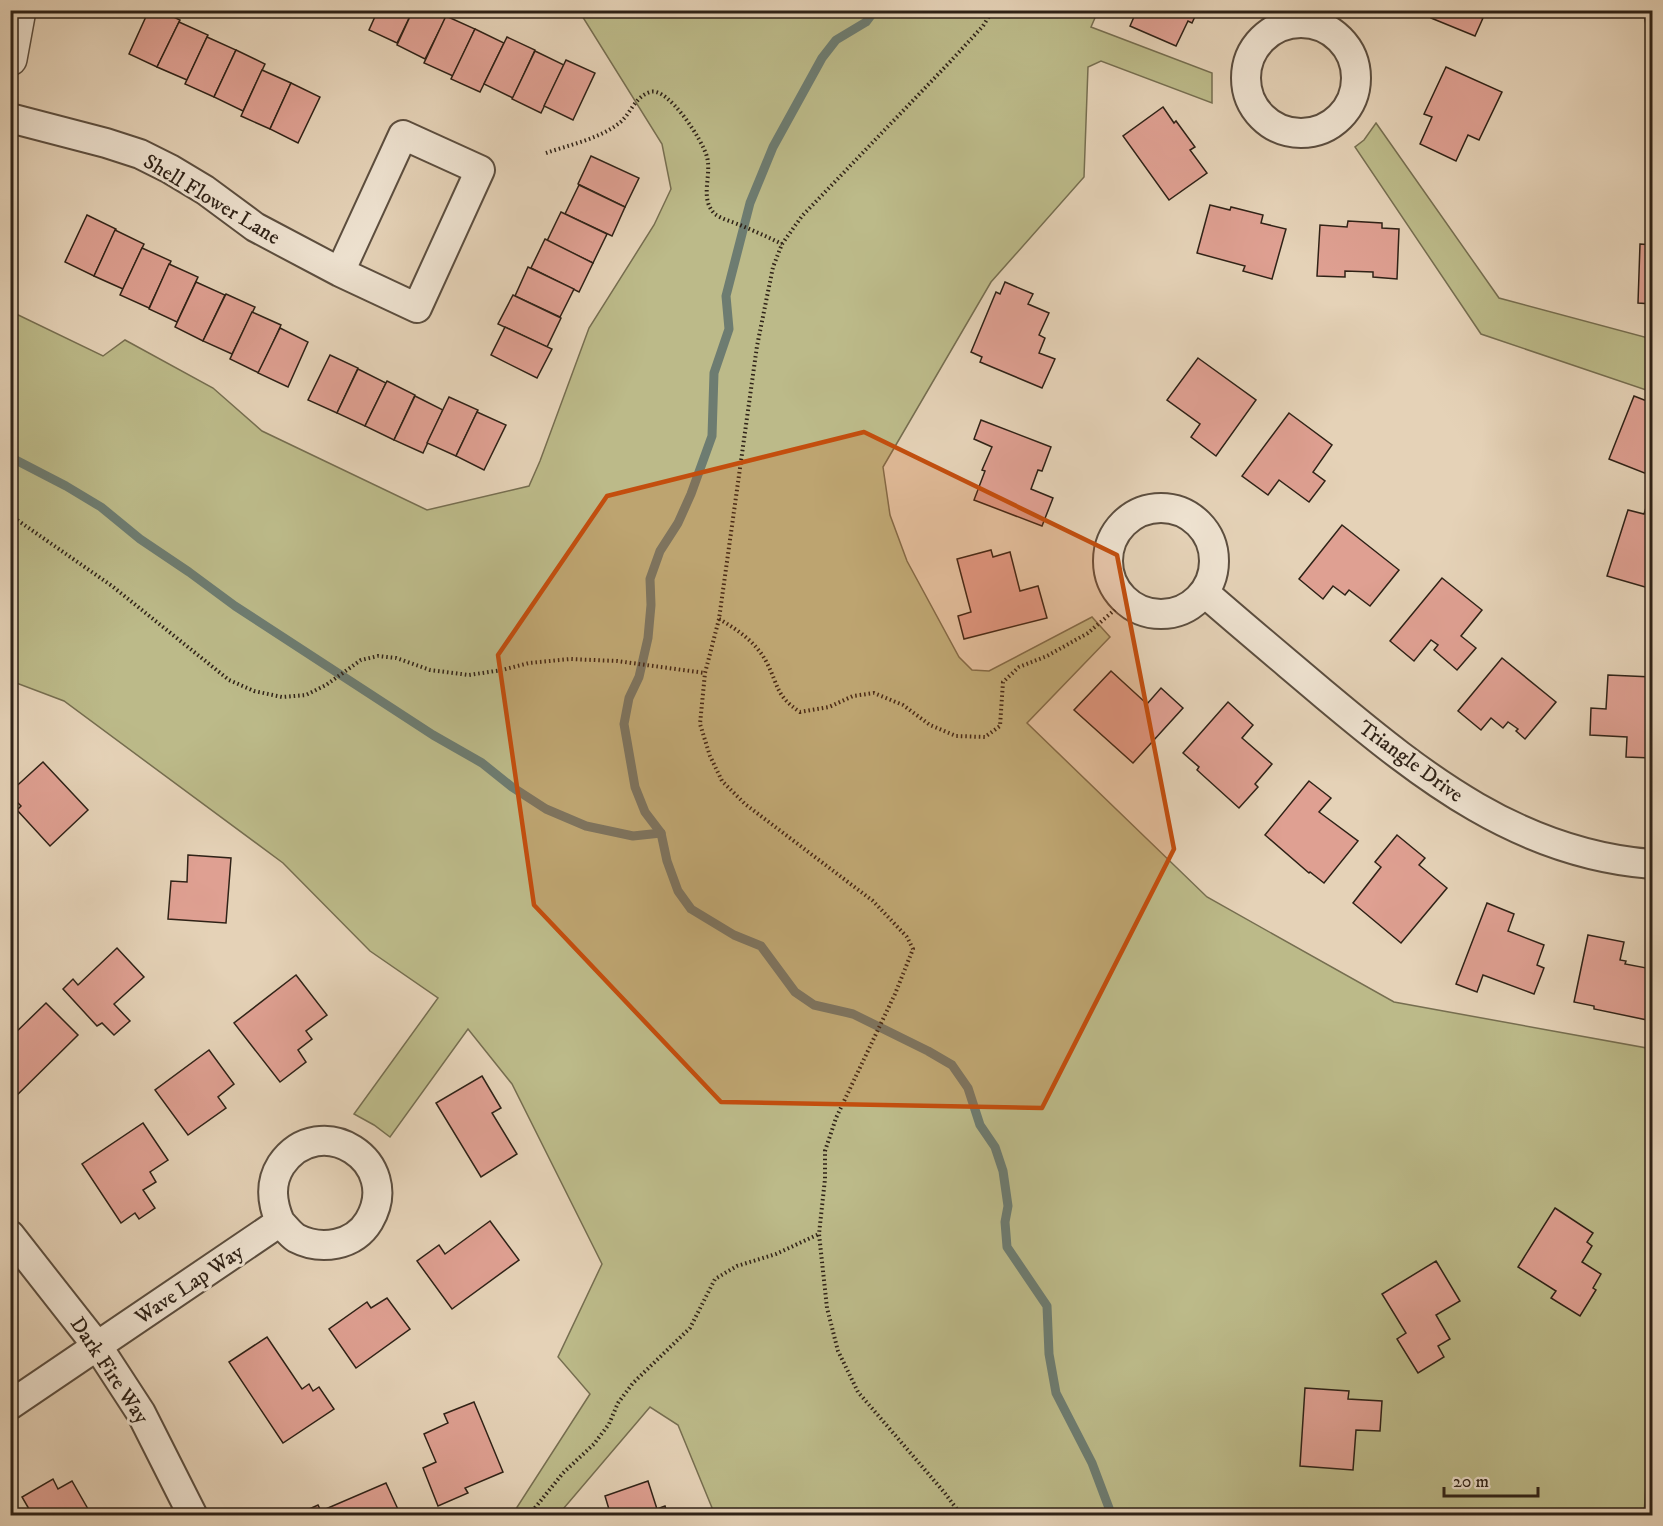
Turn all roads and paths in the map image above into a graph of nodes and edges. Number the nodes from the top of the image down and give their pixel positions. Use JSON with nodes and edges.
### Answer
{"nodes":[{"id":1,"x":19,"y":10,"type":"edge"},
{"id":2,"x":993,"y":10,"type":"edge"},
{"id":3,"x":10,"y":59,"type":"edge"},
{"id":4,"x":10,"y":118,"type":"edge"},
{"id":5,"x":546,"y":153,"type":"dead end"},
{"id":6,"x":782,"y":244,"type":"junction"},
{"id":7,"x":340,"y":272,"type":"junction"},
{"id":8,"x":10,"y":515,"type":"edge"},
{"id":9,"x":1205,"y":593,"type":"junction"},
{"id":10,"x":1125,"y":601,"type":"junction"},
{"id":11,"x":718,"y":619,"type":"junction"},
{"id":12,"x":705,"y":673,"type":"junction"},
{"id":13,"x":1653,"y":864,"type":"edge"},
{"id":14,"x":280,"y":1222,"type":"dead end"},
{"id":15,"x":819,"y":1234,"type":"junction"},
{"id":16,"x":10,"y":1235,"type":"edge"},
{"id":17,"x":98,"y":1347,"type":"junction"},
{"id":18,"x":10,"y":1405,"type":"edge"},
{"id":19,"x":193,"y":1515,"type":"edge"},
{"id":20,"x":531,"y":1515,"type":"edge"},
{"id":21,"x":962,"y":1515,"type":"edge"}],
"edges":[{"from":1,"to":3,"type":"street"},
{"from":2,"to":6,"type":"path"},
{"from":4,"to":7,"type":"street","name":"Shell Flower Lane"},
{"from":5,"to":6,"type":"path"},
{"from":6,"to":11,"type":"path"},
{"from":7,"to":7,"type":"street","name":"Shell Flower Lane"},
{"from":8,"to":12,"type":"path"},
{"from":9,"to":10,"type":"street"},
{"from":9,"to":10,"type":"street"},
{"from":9,"to":13,"type":"street","name":"Triangle Drive"},
{"from":10,"to":11,"type":"path"},
{"from":11,"to":12,"type":"path"},
{"from":12,"to":15,"type":"path"},
{"from":14,"to":17,"type":"street","name":"Wave Lap Way"},
{"from":15,"to":20,"type":"path"},
{"from":15,"to":21,"type":"path"},
{"from":16,"to":17,"type":"street","name":"Dark Fire Way"},
{"from":17,"to":18,"type":"street","name":"Wave Lap Way"},
{"from":17,"to":19,"type":"street","name":"Dark Fire Way"}]}
